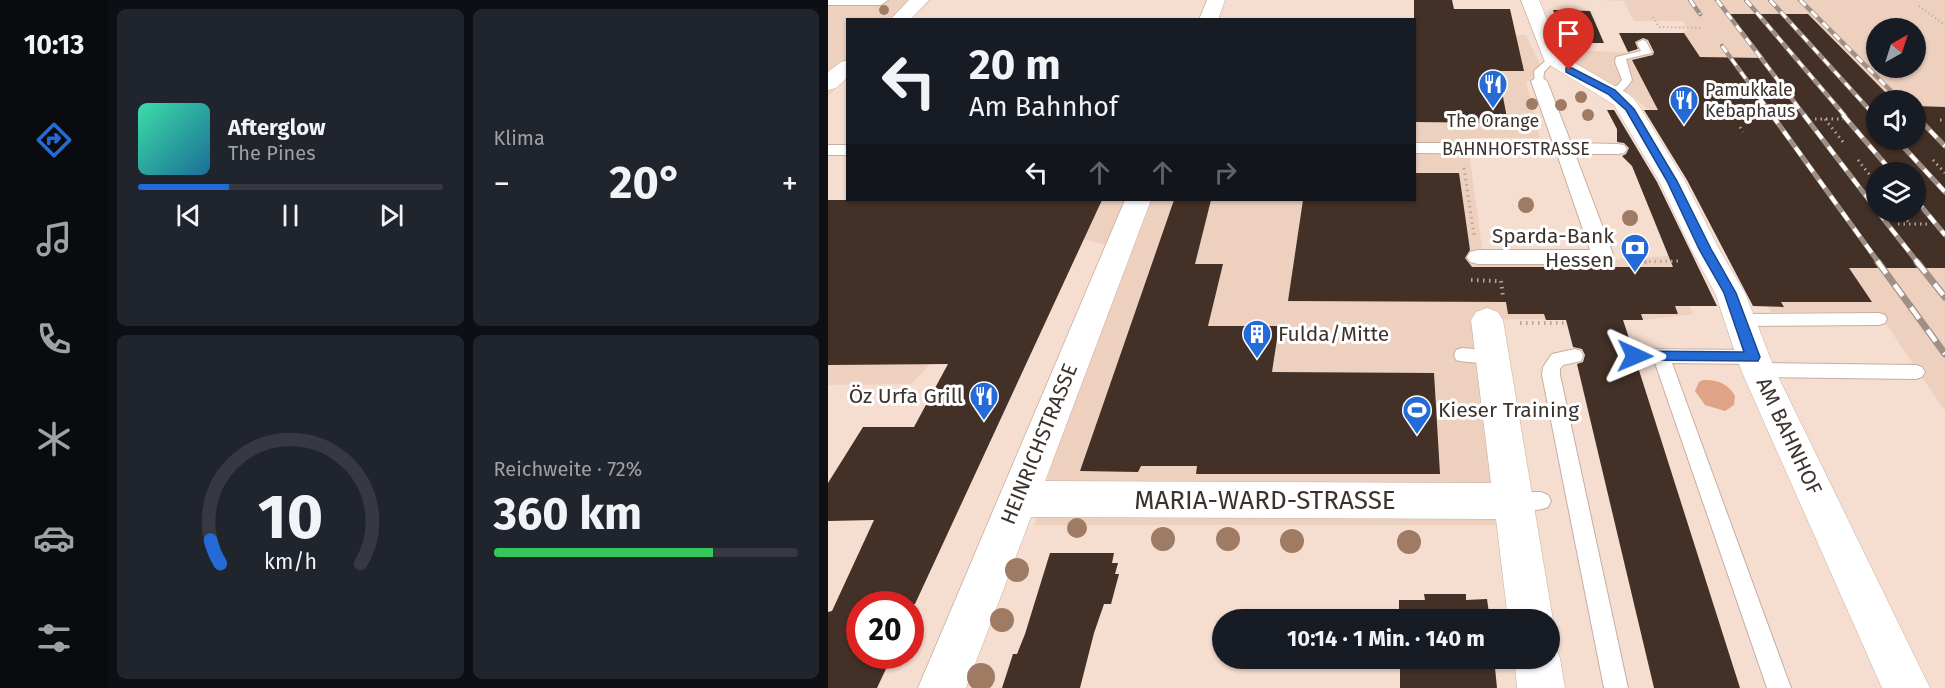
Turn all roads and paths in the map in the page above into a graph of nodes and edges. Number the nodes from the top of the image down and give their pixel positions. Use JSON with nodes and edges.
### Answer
{"nodes":[{"id":1,"x":883,"y":0,"type":"edge"},
{"id":2,"x":920,"y":0,"type":"edge"},
{"id":3,"x":1216,"y":0,"type":"edge"},
{"id":4,"x":1530,"y":0,"type":"edge"},
{"id":5,"x":828,"y":2,"type":"edge"},
{"id":6,"x":1919,"y":6,"type":"dead end"},
{"id":7,"x":1653,"y":16,"type":"dead end"},
{"id":8,"x":901,"y":18,"type":"edge"},
{"id":9,"x":1209,"y":18,"type":"edge"},
{"id":10,"x":1945,"y":25,"type":"edge"},
{"id":11,"x":1703,"y":28,"type":"dead end"},
{"id":12,"x":1642,"y":43,"type":"dead end"},
{"id":13,"x":1552,"y":58,"type":"junction"},
{"id":14,"x":1539,"y":81,"type":"joint"},
{"id":15,"x":1612,"y":92,"type":"junction"},
{"id":16,"x":1815,"y":119,"type":"dead end"},
{"id":17,"x":1825,"y":119,"type":"junction"},
{"id":18,"x":1843,"y":119,"type":"dead end"},
{"id":19,"x":1940,"y":120,"type":"dead end"},
{"id":20,"x":1945,"y":120,"type":"edge"},
{"id":21,"x":1740,"y":127,"type":"dead end"},
{"id":22,"x":1743,"y":132,"type":"dead end"},
{"id":23,"x":1843,"y":142,"type":"dead end"},
{"id":24,"x":1416,"y":148,"type":"edge"},
{"id":25,"x":1462,"y":148,"type":"junction"},
{"id":26,"x":1563,"y":149,"type":"junction"},
{"id":27,"x":1618,"y":149,"type":"dead end"},
{"id":28,"x":828,"y":150,"type":"edge"},
{"id":29,"x":846,"y":150,"type":"edge"},
{"id":30,"x":1858,"y":160,"type":"dead end"},
{"id":31,"x":1933,"y":160,"type":"dead end"},
{"id":32,"x":1866,"y":170,"type":"edge"},
{"id":33,"x":1945,"y":173,"type":"edge"},
{"id":34,"x":1137,"y":201,"type":"edge"},
{"id":35,"x":1465,"y":212,"type":"dead end"},
{"id":36,"x":1471,"y":212,"type":"junction"},
{"id":37,"x":1898,"y":224,"type":"dead end"},
{"id":38,"x":1910,"y":224,"type":"joint"},
{"id":39,"x":1931,"y":224,"type":"dead end"},
{"id":40,"x":1478,"y":257,"type":"joint"},
{"id":41,"x":1500,"y":271,"type":"dead end"},
{"id":42,"x":1471,"y":280,"type":"dead end"},
{"id":43,"x":1498,"y":281,"type":"dead end"},
{"id":44,"x":1502,"y":315,"type":"junction"},
{"id":45,"x":1879,"y":319,"type":"dead end"},
{"id":46,"x":1740,"y":320,"type":"junction"},
{"id":47,"x":1567,"y":323,"type":"dead end"},
{"id":48,"x":1575,"y":356,"type":"dead end"},
{"id":49,"x":1635,"y":356,"type":"dead end"},
{"id":50,"x":1661,"y":357,"type":"junction"},
{"id":51,"x":1755,"y":364,"type":"junction"},
{"id":52,"x":1916,"y":372,"type":"dead end"},
{"id":53,"x":1017,"y":499,"type":"junction"},
{"id":54,"x":1527,"y":501,"type":"junction"},
{"id":55,"x":1531,"y":609,"type":"edge"},
{"id":56,"x":1538,"y":669,"type":"edge"},
{"id":57,"x":942,"y":688,"type":"edge"},
{"id":58,"x":1541,"y":688,"type":"edge"},
{"id":59,"x":1616,"y":688,"type":"edge"},
{"id":60,"x":1779,"y":688,"type":"edge"},
{"id":61,"x":1906,"y":688,"type":"edge"}],
"edges":[{"from":1,"to":5,"type":"lane"},
{"from":2,"to":8,"type":"street"},
{"from":3,"to":9,"type":"street"},
{"from":4,"to":13,"type":"street"},
{"from":6,"to":10,"type":"path"},
{"from":7,"to":11,"type":"path"},
{"from":12,"to":15,"type":"lane"},
{"from":13,"to":14,"type":"lane"},
{"from":13,"to":15,"type":"street","name":"AM BAHNHOF"},
{"from":14,"to":26,"type":"street"},
{"from":15,"to":46,"type":"street","name":"AM BAHNHOF"},
{"from":16,"to":17,"type":"path"},
{"from":17,"to":18,"type":"path"},
{"from":17,"to":23,"type":"path"},
{"from":19,"to":20,"type":"path"},
{"from":21,"to":22,"type":"path"},
{"from":24,"to":25,"type":"street","name":"BAHNHOFSTRASSE"},
{"from":25,"to":26,"type":"street","name":"BAHNHOFSTRASSE"},
{"from":25,"to":36,"type":"path"},
{"from":26,"to":27,"type":"street","name":"BAHNHOFSTRASSE"},
{"from":26,"to":40,"type":"street"},
{"from":28,"to":29,"type":"street"},
{"from":30,"to":32,"type":"path"},
{"from":31,"to":33,"type":"path"},
{"from":34,"to":53,"type":"street","name":"HEINRICHSTRASSE"},
{"from":35,"to":36,"type":"path"},
{"from":36,"to":40,"type":"path"},
{"from":37,"to":38,"type":"path"},
{"from":38,"to":39,"type":"path"},
{"from":41,"to":44,"type":"path"},
{"from":42,"to":43,"type":"path","bridge":true},
{"from":44,"to":47,"type":"path"},
{"from":44,"to":54,"type":"street"},
{"from":45,"to":46,"type":"lane"},
{"from":46,"to":51,"type":"street","name":"AM BAHNHOF"},
{"from":48,"to":59,"type":"lane"},
{"from":49,"to":50,"type":"lane"},
{"from":50,"to":51,"type":"lane"},
{"from":50,"to":60,"type":"lane"},
{"from":51,"to":52,"type":"lane"},
{"from":51,"to":61,"type":"street","name":"AM BAHNHOF"},
{"from":53,"to":54,"type":"street","name":"MARIA-WARD-STRASSE"},
{"from":53,"to":57,"type":"street","name":"HEINRICHSTRASSE"},
{"from":54,"to":55,"type":"street"},
{"from":56,"to":58,"type":"street"}]}
